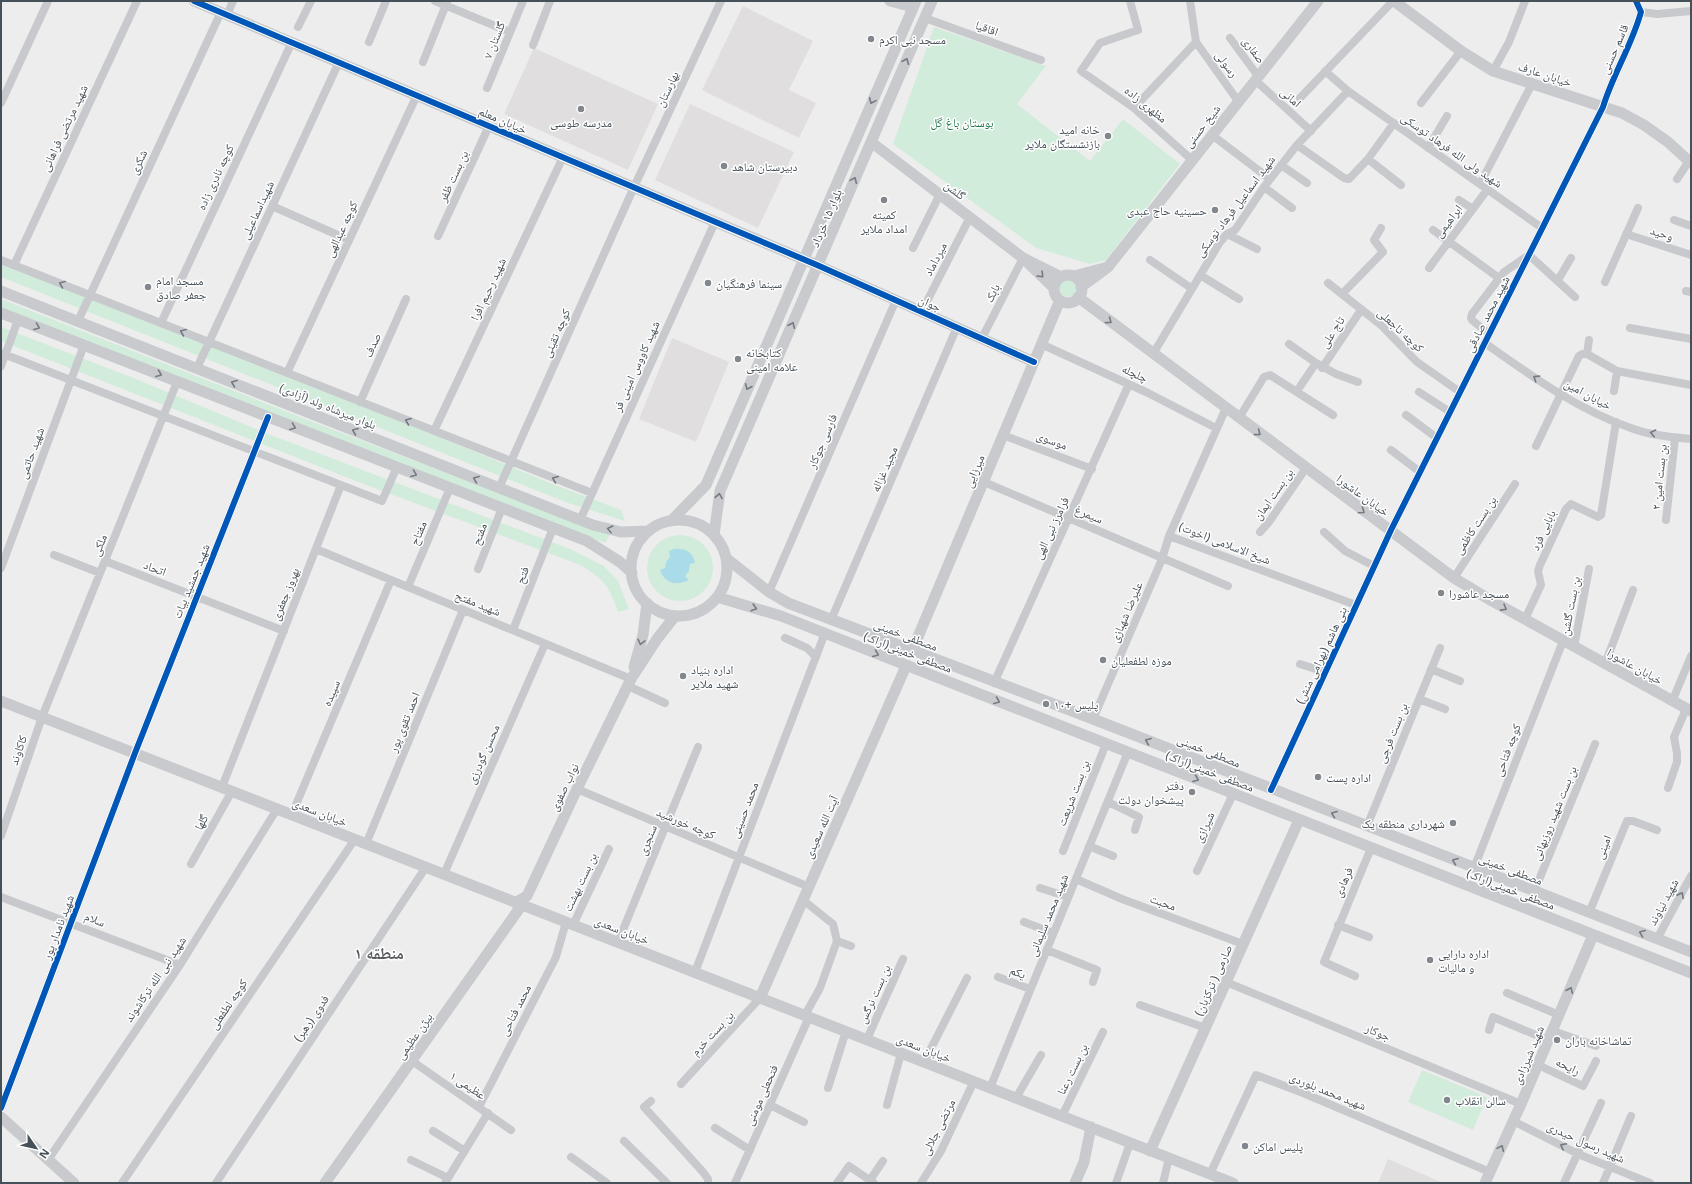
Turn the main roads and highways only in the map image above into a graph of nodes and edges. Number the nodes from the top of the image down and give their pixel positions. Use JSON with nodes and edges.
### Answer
{"nodes":[{"id":1,"x":194,"y":1,"type":"edge"},
{"id":2,"x":890,"y":1,"type":"edge"},
{"id":3,"x":932,"y":1,"type":"edge"},
{"id":4,"x":1317,"y":1,"type":"edge"},
{"id":5,"x":1394,"y":1,"type":"edge"},
{"id":6,"x":914,"y":4,"type":"edge"},
{"id":7,"x":871,"y":142,"type":"junction"},
{"id":8,"x":1690,"y":162,"type":"edge"},
{"id":9,"x":1023,"y":258,"type":"junction"},
{"id":10,"x":803,"y":259,"type":"junction"},
{"id":11,"x":817,"y":265,"type":"junction"},
{"id":12,"x":1108,"y":267,"type":"junction"},
{"id":13,"x":1074,"y":276,"type":"junction"},
{"id":14,"x":1061,"y":277,"type":"junction"},
{"id":15,"x":1054,"y":288,"type":"junction"},
{"id":16,"x":1,"y":291,"type":"edge"},
{"id":17,"x":1080,"y":292,"type":"junction"},
{"id":18,"x":1060,"y":300,"type":"junction"},
{"id":19,"x":1,"y":313,"type":"edge"},
{"id":20,"x":1034,"y":362,"type":"junction"},
{"id":21,"x":671,"y":521,"type":"junction"},
{"id":22,"x":649,"y":531,"type":"junction"},
{"id":23,"x":714,"y":535,"type":"junction"},
{"id":24,"x":726,"y":558,"type":"junction"},
{"id":25,"x":632,"y":573,"type":"junction"},
{"id":26,"x":717,"y":597,"type":"junction"},
{"id":27,"x":647,"y":604,"type":"junction"},
{"id":28,"x":674,"y":616,"type":"junction"},
{"id":29,"x":912,"y":651,"type":"junction"},
{"id":30,"x":906,"y":666,"type":"junction"},
{"id":31,"x":629,"y":683,"type":"junction"},
{"id":32,"x":1,"y":701,"type":"edge"},
{"id":33,"x":1689,"y":710,"type":"edge"},
{"id":34,"x":1299,"y":820,"type":"junction"},
{"id":35,"x":516,"y":902,"type":"junction"},
{"id":36,"x":1593,"y":935,"type":"junction"},
{"id":37,"x":1691,"y":952,"type":"edge"},
{"id":38,"x":1691,"y":973,"type":"edge"},
{"id":39,"x":760,"y":998,"type":"junction"},
{"id":40,"x":1,"y":1117,"type":"edge"},
{"id":41,"x":1091,"y":1127,"type":"junction"},
{"id":42,"x":1150,"y":1151,"type":"junction"},
{"id":43,"x":74,"y":1183,"type":"edge"},
{"id":44,"x":325,"y":1183,"type":"edge"},
{"id":45,"x":1075,"y":1183,"type":"edge"},
{"id":46,"x":1234,"y":1183,"type":"edge"},
{"id":47,"x":1485,"y":1183,"type":"edge"}],
"edges":[{"from":1,"to":10,"type":"main road","name":"خیابان معلم"},
{"from":2,"to":6,"type":"main road"},
{"from":7,"to":3,"type":"main road","name":"بلوار ۱۵ خرداد","one_way":true},
{"from":4,"to":12,"type":"main road","name":"شیخ حسنی"},
{"from":5,"to":8,"type":"main road","name":"خیابان عارف"},
{"from":6,"to":10,"type":"main road","name":"بلوار ۱۵ خرداد","one_way":true},
{"from":7,"to":9,"type":"main road","name":"گلشن"},
{"from":11,"to":7,"type":"main road","name":"بلوار ۱۵ خرداد","one_way":true},
{"from":9,"to":14,"type":"main road"},
{"from":9,"to":15,"type":"main road","one_way":true},
{"from":10,"to":11,"type":"main road","name":"خیابان معلم"},
{"from":10,"to":21,"type":"main road","name":"بلوار ۱۵ خرداد","one_way":true},
{"from":11,"to":20,"type":"main road","name":"جوان"},
{"from":23,"to":11,"type":"main road","name":"بلوار ۱۵ خرداد","one_way":true},
{"from":12,"to":13,"type":"main road"},
{"from":12,"to":17,"type":"main road","name":"شیخ حسنی"},
{"from":13,"to":14,"type":"main road"},
{"from":13,"to":17,"type":"main road"},
{"from":14,"to":15,"type":"main road"},
{"from":15,"to":18,"type":"main road"},
{"from":22,"to":16,"type":"main road","name":"بلوار میرشاه ولد (آزادی)","one_way":true},
{"from":17,"to":18,"type":"main road"},
{"from":17,"to":33,"type":"main road","name":"خیابان عاشورا","one_way":true},
{"from":18,"to":20,"type":"main road","name":"میرزایی"},
{"from":19,"to":25,"type":"main road","one_way":true},
{"from":20,"to":29,"type":"main road","name":"میرزایی"},
{"from":21,"to":22,"type":"main road"},
{"from":21,"to":23,"type":"main road"},
{"from":22,"to":25,"type":"main road"},
{"from":23,"to":24,"type":"main road"},
{"from":24,"to":26,"type":"main road"},
{"from":24,"to":29,"type":"main road","name":"مصطفی خمینی"},
{"from":25,"to":27,"type":"main road"},
{"from":26,"to":28,"type":"main road"},
{"from":26,"to":30,"type":"main road","name":"مصطفی خمینی(اراک)","one_way":true},
{"from":27,"to":28,"type":"main road"},
{"from":27,"to":31,"type":"main road","one_way":true},
{"from":28,"to":31,"type":"main road"},
{"from":37,"to":29,"type":"main road","name":"مصطفی خمینی","one_way":true},
{"from":30,"to":34,"type":"main road","name":"مصطفی خمینی(اراک)","one_way":true},
{"from":30,"to":39,"type":"main road","name":"آیت الله سعیدی"},
{"from":31,"to":35,"type":"main road","name":"نواب صفوی"},
{"from":32,"to":35,"type":"main road","name":"خیابان سعدی"},
{"from":34,"to":36,"type":"main road","name":"مصطفی خمینی(اراک)"},
{"from":34,"to":42,"type":"main road","name":"صارمی ( ترکزبان)"},
{"from":35,"to":39,"type":"main road","name":"خیابان سعدی"},
{"from":35,"to":44,"type":"main road","name":"بیژن عظیمی"},
{"from":36,"to":38,"type":"main road","name":"مصطفی خمینی(اراک)"},
{"from":47,"to":36,"type":"main road","name":"شهید شیرزادی","one_way":true},
{"from":39,"to":41,"type":"main road","name":"خیابان سعدی"},
{"from":40,"to":43,"type":"main road"},
{"from":41,"to":42,"type":"main road","name":"خیابان سعدی"},
{"from":41,"to":45,"type":"main road"},
{"from":42,"to":46,"type":"main road","name":"خیابان سعدی"}]}
